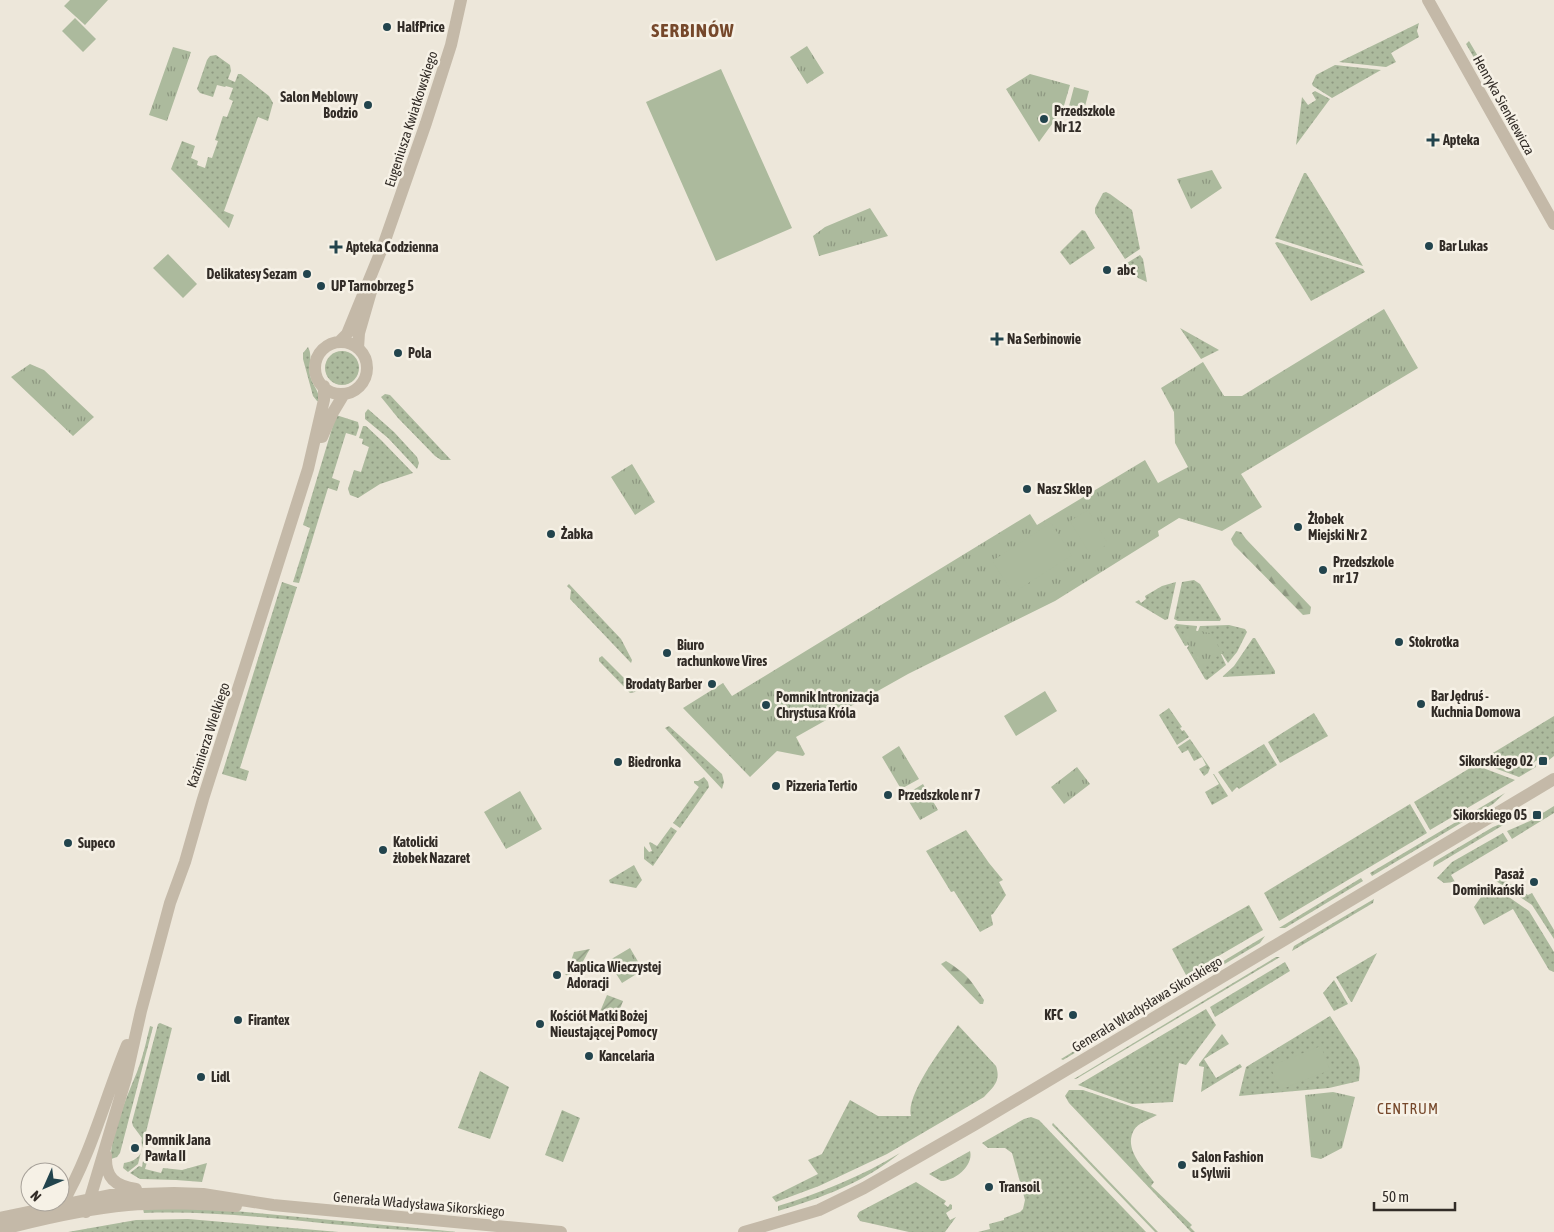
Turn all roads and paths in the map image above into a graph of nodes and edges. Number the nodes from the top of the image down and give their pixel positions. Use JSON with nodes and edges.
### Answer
{"nodes":[{"id":1,"x":461,"y":0,"type":"edge"},
{"id":2,"x":1428,"y":0,"type":"edge"},
{"id":3,"x":1554,"y":224,"type":"edge"},
{"id":4,"x":383,"y":246,"type":"junction"},
{"id":5,"x":339,"y":342,"type":"junction"},
{"id":6,"x":358,"y":348,"type":"junction"},
{"id":7,"x":324,"y":386,"type":"junction"},
{"id":8,"x":344,"y":394,"type":"junction"},
{"id":9,"x":308,"y":469,"type":"junction"},
{"id":10,"x":1554,"y":779,"type":"edge"},
{"id":11,"x":141,"y":1010,"type":"junction"},
{"id":12,"x":107,"y":1143,"type":"junction"},
{"id":13,"x":84,"y":1160,"type":"junction"},
{"id":14,"x":70,"y":1188,"type":"edge"},
{"id":15,"x":174,"y":1193,"type":"junction"},
{"id":16,"x":70,"y":1204,"type":"edge"},
{"id":17,"x":86,"y":1204,"type":"junction"},
{"id":18,"x":273,"y":1205,"type":"junction"},
{"id":19,"x":27,"y":1212,"type":"edge"},
{"id":20,"x":0,"y":1218,"type":"edge"},
{"id":21,"x":0,"y":1230,"type":"edge"},
{"id":22,"x":561,"y":1232,"type":"edge"},
{"id":23,"x":744,"y":1232,"type":"edge"}],
"edges":[{"from":1,"to":4,"type":"street","name":"Eugeniusza Kwiatkowskiego"},
{"from":2,"to":3,"type":"street","name":"Henryka Sienkiewicza"},
{"from":4,"to":5,"type":"street","name":"Eugeniusza Kwiatkowskiego"},
{"from":4,"to":6,"type":"street","name":"Eugeniusza Kwiatkowskiego"},
{"from":5,"to":6,"type":"street"},
{"from":5,"to":7,"type":"street"},
{"from":6,"to":8,"type":"street"},
{"from":7,"to":8,"type":"street"},
{"from":7,"to":9,"type":"street"},
{"from":8,"to":9,"type":"street"},
{"from":9,"to":11,"type":"street","name":"Kazimierza Wielkiego"},
{"from":10,"to":23,"type":"street","name":"Generała Władysława Sikorskiego"},
{"from":11,"to":12,"type":"street","name":"Kazimierza Wielkiego"},
{"from":11,"to":13,"type":"street","name":"Kazimierza Wielkiego"},
{"from":12,"to":15,"type":"street","name":"Kazimierza Wielkiego"},
{"from":12,"to":17,"type":"street","name":"Kazimierza Wielkiego"},
{"from":13,"to":14,"type":"street","name":"Kazimierza Wielkiego"},
{"from":13,"to":17,"type":"street"},
{"from":15,"to":17,"type":"street","name":"Generała Władysława Sikorskiego"},
{"from":15,"to":18,"type":"street","name":"Generała Władysława Sikorskiego"},
{"from":16,"to":17,"type":"street","name":"Generała Władysława Sikorskiego"},
{"from":17,"to":18,"type":"street","name":"Generała Władysława Sikorskiego"},
{"from":17,"to":21,"type":"street","name":"Generała Władysława Sikorskiego"},
{"from":18,"to":22,"type":"street","name":"Generała Władysława Sikorskiego"},
{"from":19,"to":20,"type":"street","name":"Generała Władysława Sikorskiego"}]}
